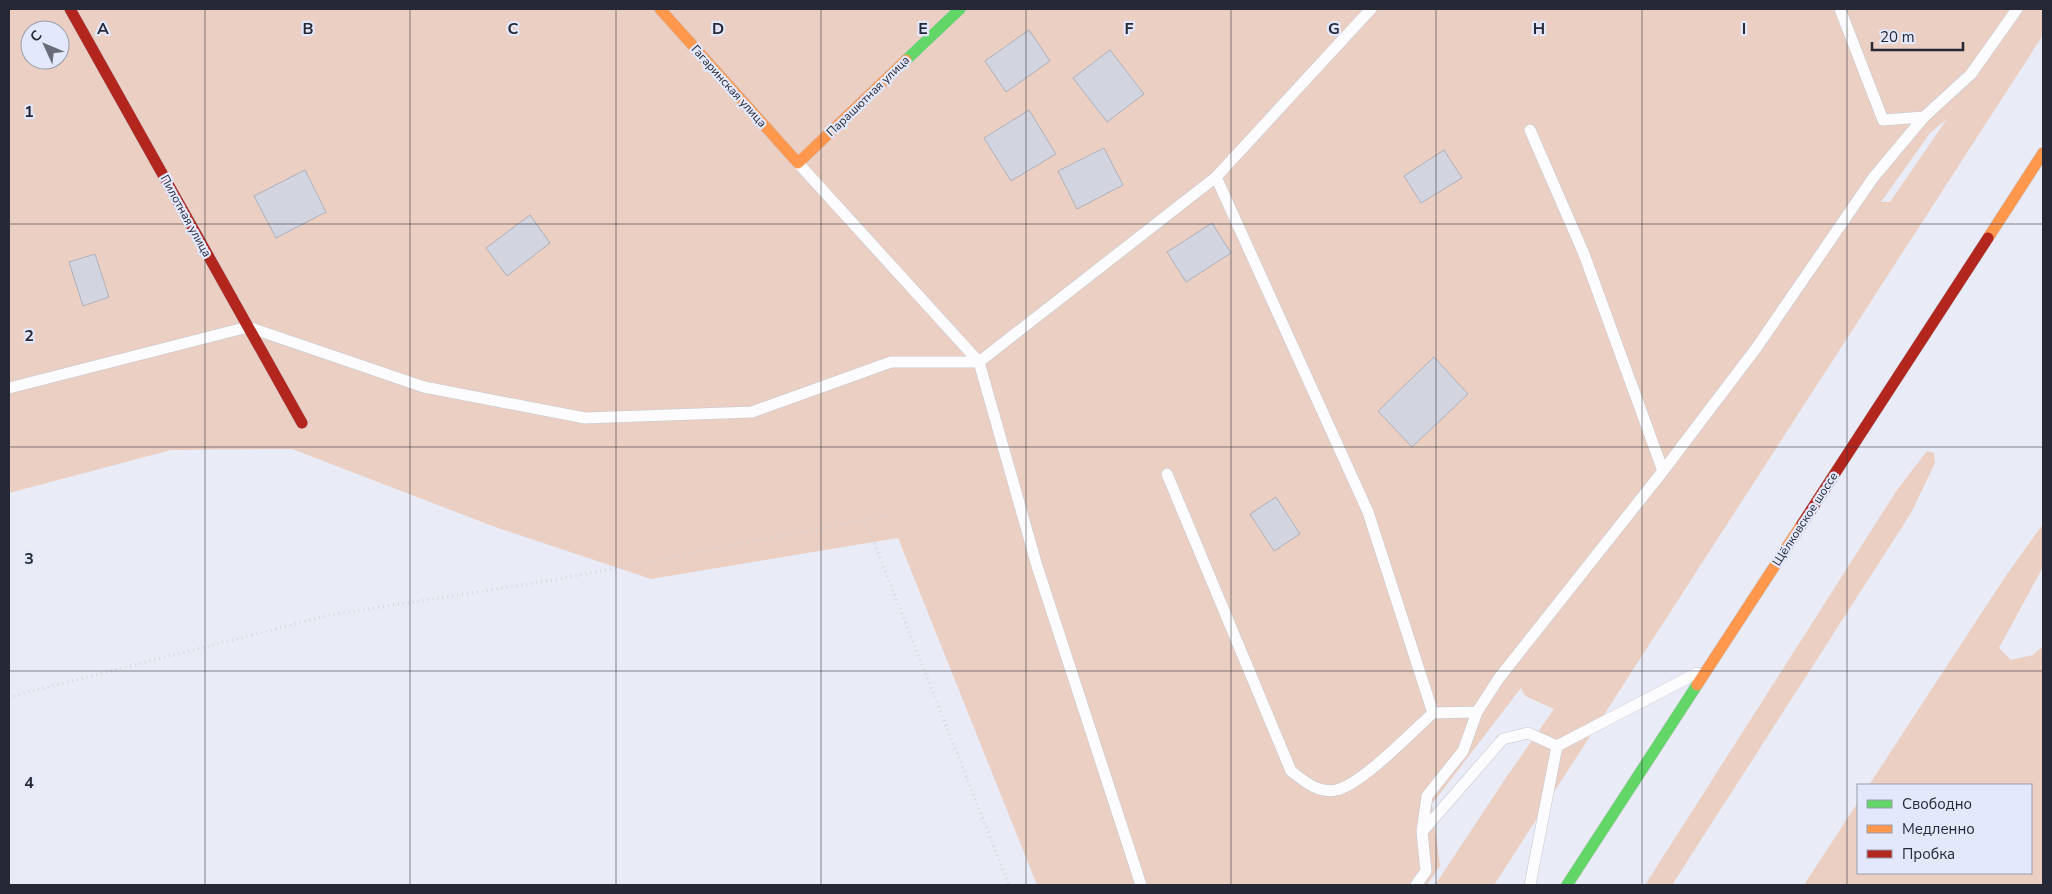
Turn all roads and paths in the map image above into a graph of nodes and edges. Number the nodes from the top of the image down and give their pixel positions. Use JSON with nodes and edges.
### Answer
{"nodes":[{"id":1,"x":70,"y":9,"type":"edge"},
{"id":2,"x":660,"y":9,"type":"edge"},
{"id":3,"x":960,"y":9,"type":"edge"},
{"id":4,"x":1371,"y":9,"type":"edge"},
{"id":5,"x":1840,"y":9,"type":"edge"},
{"id":6,"x":2017,"y":9,"type":"edge"},
{"id":7,"x":1924,"y":117,"type":"junction"},
{"id":8,"x":1530,"y":130,"type":"dead end"},
{"id":9,"x":2043,"y":153,"type":"edge"},
{"id":10,"x":798,"y":163,"type":"junction"},
{"id":11,"x":1216,"y":177,"type":"junction"},
{"id":12,"x":248,"y":327,"type":"junction"},
{"id":13,"x":980,"y":362,"type":"junction"},
{"id":14,"x":9,"y":388,"type":"edge"},
{"id":15,"x":302,"y":423,"type":"dead end"},
{"id":16,"x":1663,"y":471,"type":"junction"},
{"id":17,"x":1167,"y":474,"type":"dead end"},
{"id":18,"x":889,"y":515,"type":"dead end"},
{"id":19,"x":865,"y":520,"type":"junction"},
{"id":20,"x":1708,"y":667,"type":"junction"},
{"id":21,"x":9,"y":697,"type":"edge"},
{"id":22,"x":1477,"y":712,"type":"junction"},
{"id":23,"x":1433,"y":713,"type":"junction"},
{"id":24,"x":1557,"y":746,"type":"junction"},
{"id":25,"x":1422,"y":832,"type":"junction"},
{"id":26,"x":1009,"y":885,"type":"edge"},
{"id":27,"x":1141,"y":885,"type":"edge"},
{"id":28,"x":1416,"y":885,"type":"edge"},
{"id":29,"x":1530,"y":885,"type":"edge"},
{"id":30,"x":1567,"y":885,"type":"edge"}],
"edges":[{"from":1,"to":12,"type":"street","name":"Пилотная улица"},
{"from":2,"to":10,"type":"street","name":"Гагаринская улица"},
{"from":3,"to":10,"type":"street","name":"Парашютная улица"},
{"from":4,"to":11,"type":"lane"},
{"from":5,"to":7,"type":"lane"},
{"from":6,"to":7,"type":"lane"},
{"from":7,"to":16,"type":"lane"},
{"from":8,"to":16,"type":"lane"},
{"from":9,"to":20,"type":"street","name":"Щёлковское шоссе"},
{"from":10,"to":13,"type":"lane"},
{"from":11,"to":13,"type":"lane"},
{"from":11,"to":23,"type":"lane"},
{"from":12,"to":13,"type":"lane"},
{"from":12,"to":14,"type":"lane"},
{"from":12,"to":15,"type":"street","name":"Пилотная улица"},
{"from":13,"to":27,"type":"lane"},
{"from":16,"to":22,"type":"lane"},
{"from":17,"to":23,"type":"lane"},
{"from":18,"to":19,"type":"path"},
{"from":19,"to":21,"type":"path"},
{"from":19,"to":26,"type":"path"},
{"from":20,"to":24,"type":"lane"},
{"from":20,"to":30,"type":"street","name":"Щёлковское шоссе"},
{"from":22,"to":23,"type":"lane"},
{"from":22,"to":25,"type":"lane"},
{"from":24,"to":25,"type":"lane"},
{"from":24,"to":29,"type":"lane"},
{"from":25,"to":28,"type":"lane"}]}
